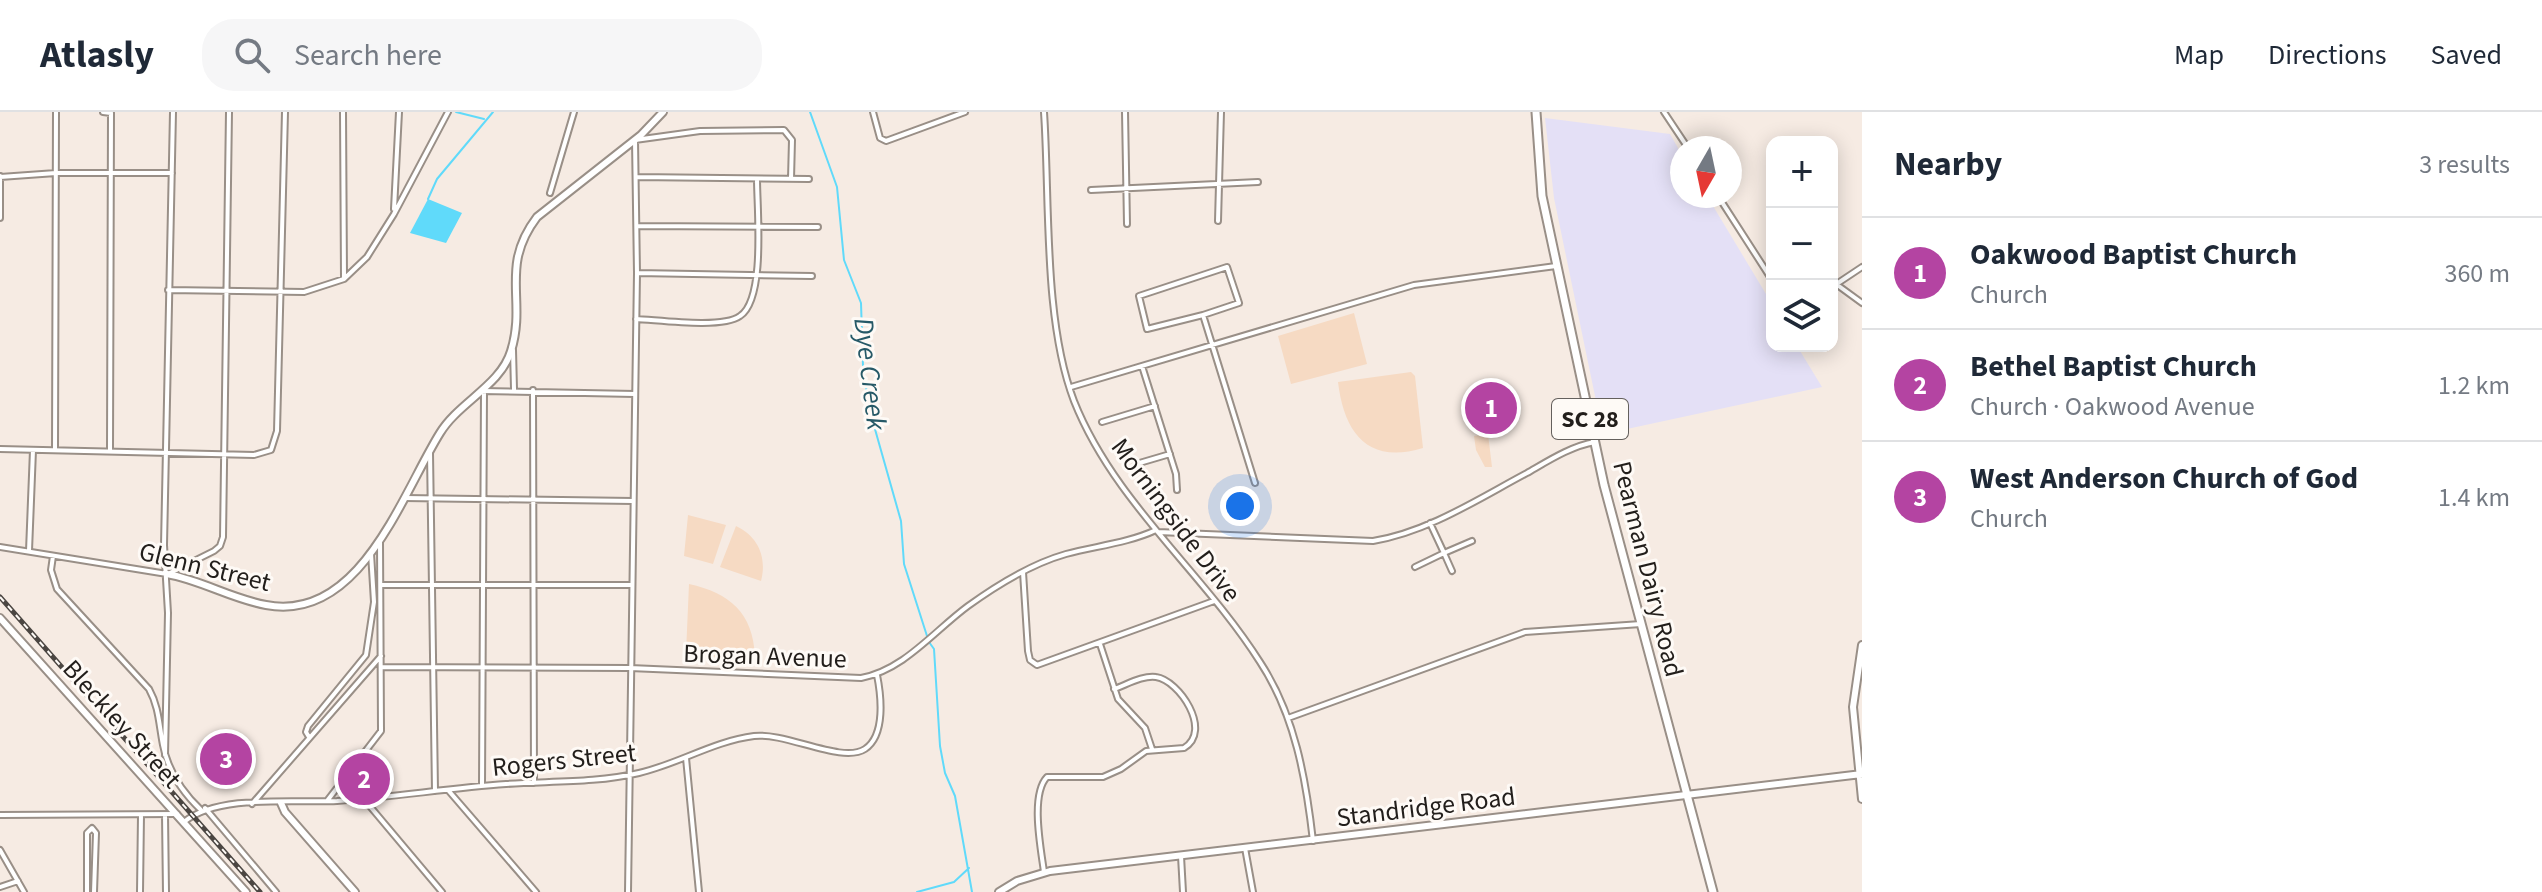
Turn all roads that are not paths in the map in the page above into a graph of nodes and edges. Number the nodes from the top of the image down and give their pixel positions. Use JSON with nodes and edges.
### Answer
{"nodes":[{"id":1,"x":56,"y":112,"type":"edge"},
{"id":2,"x":103,"y":112,"type":"edge"},
{"id":3,"x":173,"y":112,"type":"edge"},
{"id":4,"x":229,"y":112,"type":"edge"},
{"id":5,"x":285,"y":112,"type":"edge"},
{"id":6,"x":343,"y":112,"type":"edge"},
{"id":7,"x":399,"y":112,"type":"edge"},
{"id":8,"x":448,"y":112,"type":"edge"},
{"id":9,"x":574,"y":112,"type":"edge"},
{"id":10,"x":663,"y":112,"type":"edge"},
{"id":11,"x":873,"y":112,"type":"edge"},
{"id":12,"x":965,"y":112,"type":"edge"},
{"id":13,"x":1044,"y":112,"type":"edge"},
{"id":14,"x":1125,"y":112,"type":"edge"},
{"id":15,"x":1221,"y":112,"type":"edge"},
{"id":16,"x":1536,"y":112,"type":"edge"},
{"id":17,"x":1664,"y":112,"type":"edge"},
{"id":18,"x":111,"y":113,"type":"edge"},
{"id":19,"x":1680,"y":136,"type":"edge"},
{"id":20,"x":635,"y":140,"type":"junction"},
{"id":21,"x":110,"y":172,"type":"junction"},
{"id":22,"x":56,"y":173,"type":"junction"},
{"id":23,"x":172,"y":173,"type":"junction"},
{"id":24,"x":0,"y":176,"type":"edge"},
{"id":25,"x":637,"y":177,"type":"junction"},
{"id":26,"x":757,"y":179,"type":"junction"},
{"id":27,"x":791,"y":179,"type":"junction"},
{"id":28,"x":809,"y":179,"type":"dead end"},
{"id":29,"x":1219,"y":182,"type":"junction"},
{"id":30,"x":1258,"y":182,"type":"dead end"},
{"id":31,"x":1126,"y":188,"type":"junction"},
{"id":32,"x":1091,"y":190,"type":"dead end"},
{"id":33,"x":550,"y":193,"type":"dead end"},
{"id":34,"x":1726,"y":208,"type":"edge"},
{"id":35,"x":394,"y":214,"type":"junction"},
{"id":36,"x":0,"y":218,"type":"edge"},
{"id":37,"x":1218,"y":221,"type":"dead end"},
{"id":38,"x":1127,"y":224,"type":"dead end"},
{"id":39,"x":637,"y":226,"type":"junction"},
{"id":40,"x":757,"y":227,"type":"junction"},
{"id":41,"x":818,"y":227,"type":"dead end"},
{"id":42,"x":1556,"y":266,"type":"junction"},
{"id":43,"x":1862,"y":267,"type":"edge"},
{"id":44,"x":1766,"y":271,"type":"edge"},
{"id":45,"x":637,"y":273,"type":"junction"},
{"id":46,"x":757,"y":275,"type":"junction"},
{"id":47,"x":812,"y":276,"type":"dead end"},
{"id":48,"x":344,"y":279,"type":"junction"},
{"id":49,"x":1838,"y":282,"type":"edge"},
{"id":50,"x":1838,"y":288,"type":"edge"},
{"id":51,"x":168,"y":290,"type":"junction"},
{"id":52,"x":227,"y":291,"type":"junction"},
{"id":53,"x":281,"y":291,"type":"junction"},
{"id":54,"x":1862,"y":303,"type":"edge"},
{"id":55,"x":1203,"y":315,"type":"junction"},
{"id":56,"x":636,"y":319,"type":"junction"},
{"id":57,"x":1212,"y":345,"type":"junction"},
{"id":58,"x":513,"y":348,"type":"junction"},
{"id":59,"x":1142,"y":365,"type":"junction"},
{"id":60,"x":1070,"y":387,"type":"junction"},
{"id":61,"x":514,"y":390,"type":"junction"},
{"id":62,"x":533,"y":390,"type":"junction"},
{"id":63,"x":482,"y":391,"type":"junction"},
{"id":64,"x":635,"y":394,"type":"junction"},
{"id":65,"x":1155,"y":406,"type":"junction"},
{"id":66,"x":1102,"y":422,"type":"dead end"},
{"id":67,"x":1595,"y":442,"type":"junction"},
{"id":68,"x":0,"y":449,"type":"edge"},
{"id":69,"x":33,"y":450,"type":"junction"},
{"id":70,"x":55,"y":451,"type":"junction"},
{"id":71,"x":430,"y":451,"type":"junction"},
{"id":72,"x":110,"y":452,"type":"junction"},
{"id":73,"x":165,"y":452,"type":"junction"},
{"id":74,"x":225,"y":454,"type":"junction"},
{"id":75,"x":1170,"y":454,"type":"junction"},
{"id":76,"x":1136,"y":464,"type":"dead end"},
{"id":77,"x":1255,"y":483,"type":"dead end"},
{"id":78,"x":1177,"y":490,"type":"dead end"},
{"id":79,"x":405,"y":498,"type":"junction"},
{"id":80,"x":433,"y":500,"type":"junction"},
{"id":81,"x":484,"y":500,"type":"junction"},
{"id":82,"x":534,"y":500,"type":"junction"},
{"id":83,"x":633,"y":501,"type":"junction"},
{"id":84,"x":1430,"y":523,"type":"junction"},
{"id":85,"x":1157,"y":531,"type":"junction"},
{"id":86,"x":1472,"y":541,"type":"dead end"},
{"id":87,"x":380,"y":542,"type":"junction"},
{"id":88,"x":0,"y":547,"type":"edge"},
{"id":89,"x":29,"y":551,"type":"junction"},
{"id":90,"x":371,"y":553,"type":"junction"},
{"id":91,"x":1444,"y":553,"type":"junction"},
{"id":92,"x":53,"y":556,"type":"junction"},
{"id":93,"x":1415,"y":567,"type":"dead end"},
{"id":94,"x":1452,"y":571,"type":"dead end"},
{"id":95,"x":1023,"y":572,"type":"junction"},
{"id":96,"x":167,"y":574,"type":"junction"},
{"id":97,"x":433,"y":584,"type":"junction"},
{"id":98,"x":483,"y":584,"type":"junction"},
{"id":99,"x":535,"y":584,"type":"junction"},
{"id":100,"x":382,"y":585,"type":"junction"},
{"id":101,"x":632,"y":585,"type":"junction"},
{"id":102,"x":1215,"y":601,"type":"junction"},
{"id":103,"x":0,"y":618,"type":"edge"},
{"id":104,"x":1641,"y":624,"type":"junction"},
{"id":105,"x":1100,"y":644,"type":"junction"},
{"id":106,"x":1862,"y":645,"type":"edge"},
{"id":107,"x":381,"y":656,"type":"junction"},
{"id":108,"x":381,"y":667,"type":"junction"},
{"id":109,"x":434,"y":667,"type":"junction"},
{"id":110,"x":484,"y":667,"type":"junction"},
{"id":111,"x":535,"y":667,"type":"junction"},
{"id":112,"x":630,"y":668,"type":"junction"},
{"id":113,"x":877,"y":675,"type":"junction"},
{"id":114,"x":1114,"y":689,"type":"junction"},
{"id":115,"x":1288,"y":718,"type":"junction"},
{"id":116,"x":309,"y":737,"type":"junction"},
{"id":117,"x":1152,"y":749,"type":"junction"},
{"id":118,"x":165,"y":755,"type":"junction"},
{"id":119,"x":686,"y":758,"type":"junction"},
{"id":120,"x":1860,"y":774,"type":"edge"},
{"id":121,"x":629,"y":775,"type":"junction"},
{"id":122,"x":534,"y":783,"type":"junction"},
{"id":123,"x":482,"y":786,"type":"junction"},
{"id":124,"x":448,"y":790,"type":"junction"},
{"id":125,"x":435,"y":791,"type":"junction"},
{"id":126,"x":1686,"y":794,"type":"junction"},
{"id":127,"x":363,"y":798,"type":"junction"},
{"id":128,"x":1862,"y":799,"type":"edge"},
{"id":129,"x":327,"y":801,"type":"junction"},
{"id":130,"x":281,"y":803,"type":"junction"},
{"id":131,"x":252,"y":804,"type":"junction"},
{"id":132,"x":203,"y":809,"type":"junction"},
{"id":133,"x":177,"y":814,"type":"junction"},
{"id":134,"x":0,"y":815,"type":"edge"},
{"id":135,"x":141,"y":815,"type":"junction"},
{"id":136,"x":165,"y":815,"type":"junction"},
{"id":137,"x":184,"y":822,"type":"junction"},
{"id":138,"x":1313,"y":841,"type":"junction"},
{"id":139,"x":1245,"y":848,"type":"junction"},
{"id":140,"x":0,"y":850,"type":"edge"},
{"id":141,"x":1181,"y":856,"type":"junction"},
{"id":142,"x":1044,"y":872,"type":"junction"},
{"id":143,"x":18,"y":881,"type":"junction"},
{"id":144,"x":0,"y":887,"type":"edge"},
{"id":145,"x":24,"y":892,"type":"edge"},
{"id":146,"x":87,"y":892,"type":"edge"},
{"id":147,"x":94,"y":892,"type":"edge"},
{"id":148,"x":140,"y":892,"type":"edge"},
{"id":149,"x":166,"y":892,"type":"edge"},
{"id":150,"x":246,"y":892,"type":"edge"},
{"id":151,"x":276,"y":892,"type":"edge"},
{"id":152,"x":355,"y":892,"type":"edge"},
{"id":153,"x":442,"y":892,"type":"edge"},
{"id":154,"x":536,"y":892,"type":"edge"},
{"id":155,"x":626,"y":892,"type":"edge"},
{"id":156,"x":699,"y":892,"type":"edge"},
{"id":157,"x":999,"y":892,"type":"edge"},
{"id":158,"x":1183,"y":892,"type":"edge"},
{"id":159,"x":1253,"y":892,"type":"edge"},
{"id":160,"x":1713,"y":892,"type":"edge"}],
"edges":[{"from":1,"to":22,"type":"street"},
{"from":2,"to":18,"type":"street"},
{"from":3,"to":23,"type":"street"},
{"from":4,"to":52,"type":"street"},
{"from":5,"to":53,"type":"street"},
{"from":6,"to":48,"type":"street"},
{"from":7,"to":35,"type":"street"},
{"from":8,"to":35,"type":"street"},
{"from":9,"to":33,"type":"street"},
{"from":10,"to":20,"type":"street"},
{"from":11,"to":12,"type":"street"},
{"from":13,"to":60,"type":"street","name":"Morningside Drive"},
{"from":14,"to":31,"type":"street"},
{"from":15,"to":29,"type":"street"},
{"from":16,"to":42,"type":"highway","name":"Pearman Dairy Road","number":"SC 28"},
{"from":17,"to":19,"type":"street"},
{"from":18,"to":21,"type":"street"},
{"from":20,"to":25,"type":"street"},
{"from":20,"to":27,"type":"street"},
{"from":20,"to":58,"type":"street"},
{"from":21,"to":22,"type":"street"},
{"from":21,"to":23,"type":"street"},
{"from":21,"to":72,"type":"street"},
{"from":22,"to":24,"type":"street"},
{"from":22,"to":70,"type":"street"},
{"from":23,"to":51,"type":"street"},
{"from":24,"to":36,"type":"street"},
{"from":25,"to":26,"type":"street"},
{"from":25,"to":39,"type":"street"},
{"from":26,"to":27,"type":"street"},
{"from":26,"to":40,"type":"street"},
{"from":27,"to":28,"type":"street"},
{"from":29,"to":30,"type":"street"},
{"from":29,"to":31,"type":"street"},
{"from":29,"to":37,"type":"street"},
{"from":31,"to":32,"type":"street"},
{"from":31,"to":38,"type":"street"},
{"from":34,"to":44,"type":"street"},
{"from":35,"to":48,"type":"street"},
{"from":39,"to":40,"type":"street"},
{"from":39,"to":45,"type":"street"},
{"from":40,"to":41,"type":"street"},
{"from":40,"to":46,"type":"street"},
{"from":42,"to":57,"type":"street"},
{"from":42,"to":67,"type":"highway","name":"Pearman Dairy Road","number":"SC 28"},
{"from":43,"to":49,"type":"street"},
{"from":45,"to":46,"type":"street"},
{"from":45,"to":56,"type":"street"},
{"from":46,"to":47,"type":"street"},
{"from":46,"to":56,"type":"street"},
{"from":48,"to":53,"type":"street"},
{"from":50,"to":54,"type":"street"},
{"from":51,"to":52,"type":"street"},
{"from":51,"to":73,"type":"street"},
{"from":52,"to":53,"type":"street"},
{"from":52,"to":74,"type":"street"},
{"from":53,"to":74,"type":"street"},
{"from":55,"to":55,"type":"street"},
{"from":55,"to":57,"type":"street"},
{"from":56,"to":64,"type":"street"},
{"from":57,"to":59,"type":"street"},
{"from":57,"to":77,"type":"street"},
{"from":58,"to":61,"type":"street"},
{"from":58,"to":63,"type":"street","name":"Glenn Street"},
{"from":59,"to":60,"type":"street"},
{"from":59,"to":65,"type":"street"},
{"from":60,"to":85,"type":"street","name":"Morningside Drive"},
{"from":61,"to":62,"type":"street"},
{"from":61,"to":63,"type":"street"},
{"from":62,"to":64,"type":"street"},
{"from":62,"to":82,"type":"street"},
{"from":63,"to":71,"type":"street","name":"Glenn Street"},
{"from":63,"to":81,"type":"street"},
{"from":64,"to":83,"type":"street"},
{"from":65,"to":66,"type":"street"},
{"from":65,"to":75,"type":"street"},
{"from":67,"to":84,"type":"street","name":"Brogan Avenue"},
{"from":67,"to":104,"type":"highway","name":"Pearman Dairy Road","number":"SC 28"},
{"from":68,"to":69,"type":"street"},
{"from":69,"to":70,"type":"street"},
{"from":69,"to":89,"type":"street"},
{"from":70,"to":72,"type":"street"},
{"from":71,"to":79,"type":"street","name":"Glenn Street"},
{"from":71,"to":80,"type":"street"},
{"from":72,"to":73,"type":"street"},
{"from":73,"to":74,"type":"street"},
{"from":73,"to":96,"type":"street"},
{"from":74,"to":96,"type":"street"},
{"from":75,"to":76,"type":"street"},
{"from":75,"to":78,"type":"street"},
{"from":79,"to":80,"type":"street"},
{"from":79,"to":87,"type":"street","name":"Glenn Street"},
{"from":80,"to":81,"type":"street"},
{"from":80,"to":97,"type":"street"},
{"from":81,"to":82,"type":"street"},
{"from":81,"to":98,"type":"street"},
{"from":82,"to":83,"type":"street"},
{"from":82,"to":99,"type":"street"},
{"from":83,"to":101,"type":"street"},
{"from":84,"to":85,"type":"street","name":"Brogan Avenue"},
{"from":84,"to":91,"type":"street"},
{"from":85,"to":95,"type":"street","name":"Brogan Avenue"},
{"from":85,"to":102,"type":"street","name":"Morningside Drive"},
{"from":86,"to":91,"type":"street"},
{"from":87,"to":90,"type":"street","name":"Glenn Street"},
{"from":87,"to":100,"type":"street"},
{"from":88,"to":89,"type":"street","name":"Glenn Street"},
{"from":89,"to":92,"type":"street","name":"Glenn Street"},
{"from":90,"to":96,"type":"street","name":"Glenn Street"},
{"from":90,"to":116,"type":"street"},
{"from":91,"to":93,"type":"street"},
{"from":91,"to":94,"type":"street"},
{"from":92,"to":96,"type":"street","name":"Glenn Street"},
{"from":92,"to":118,"type":"street"},
{"from":95,"to":105,"type":"street"},
{"from":95,"to":113,"type":"street","name":"Brogan Avenue"},
{"from":96,"to":118,"type":"street"},
{"from":97,"to":98,"type":"street"},
{"from":97,"to":100,"type":"street"},
{"from":97,"to":109,"type":"street"},
{"from":98,"to":99,"type":"street"},
{"from":98,"to":110,"type":"street"},
{"from":99,"to":101,"type":"street"},
{"from":99,"to":111,"type":"street"},
{"from":100,"to":107,"type":"street"},
{"from":101,"to":112,"type":"street"},
{"from":102,"to":105,"type":"street"},
{"from":102,"to":115,"type":"street","name":"Morningside Drive"},
{"from":103,"to":133,"type":"street","name":"Bleckley Street"},
{"from":104,"to":115,"type":"street"},
{"from":104,"to":126,"type":"highway","name":"Pearman Dairy Road","number":"SC 28"},
{"from":105,"to":114,"type":"street"},
{"from":106,"to":120,"type":"street"},
{"from":107,"to":108,"type":"street"},
{"from":107,"to":116,"type":"street"},
{"from":108,"to":109,"type":"street","name":"Brogan Avenue"},
{"from":108,"to":129,"type":"street"},
{"from":109,"to":110,"type":"street","name":"Brogan Avenue"},
{"from":109,"to":125,"type":"street"},
{"from":110,"to":111,"type":"street","name":"Brogan Avenue"},
{"from":110,"to":123,"type":"street"},
{"from":111,"to":112,"type":"street","name":"Brogan Avenue"},
{"from":111,"to":122,"type":"street"},
{"from":112,"to":113,"type":"street","name":"Brogan Avenue"},
{"from":112,"to":121,"type":"street"},
{"from":113,"to":119,"type":"street","name":"Rogers Street"},
{"from":114,"to":117,"type":"street"},
{"from":114,"to":117,"type":"street"},
{"from":115,"to":138,"type":"street","name":"Morningside Drive"},
{"from":116,"to":131,"type":"street"},
{"from":117,"to":142,"type":"street"},
{"from":118,"to":132,"type":"street"},
{"from":119,"to":121,"type":"street","name":"Rogers Street"},
{"from":119,"to":156,"type":"street"},
{"from":120,"to":126,"type":"street","name":"Standridge Road"},
{"from":120,"to":128,"type":"street"},
{"from":121,"to":122,"type":"street","name":"Rogers Street"},
{"from":121,"to":155,"type":"street"},
{"from":122,"to":123,"type":"street","name":"Rogers Street"},
{"from":123,"to":124,"type":"street","name":"Rogers Street"},
{"from":124,"to":125,"type":"street","name":"Rogers Street"},
{"from":124,"to":154,"type":"street"},
{"from":125,"to":127,"type":"street","name":"Rogers Street"},
{"from":126,"to":138,"type":"street","name":"Standridge Road"},
{"from":126,"to":160,"type":"highway","name":"Pearman Dairy Road","number":"SC 28"},
{"from":127,"to":129,"type":"street","name":"Rogers Street"},
{"from":127,"to":153,"type":"street"},
{"from":129,"to":130,"type":"street","name":"Rogers Street"},
{"from":130,"to":131,"type":"street","name":"Rogers Street"},
{"from":130,"to":152,"type":"street"},
{"from":131,"to":132,"type":"street","name":"Rogers Street"},
{"from":132,"to":137,"type":"street"},
{"from":132,"to":151,"type":"street"},
{"from":133,"to":136,"type":"street"},
{"from":133,"to":137,"type":"street","name":"Bleckley Street"},
{"from":134,"to":135,"type":"street"},
{"from":135,"to":136,"type":"street"},
{"from":135,"to":148,"type":"street"},
{"from":136,"to":149,"type":"street"},
{"from":137,"to":150,"type":"street","name":"Bleckley Street"},
{"from":138,"to":139,"type":"street","name":"Standridge Road"},
{"from":139,"to":141,"type":"street","name":"Standridge Road"},
{"from":139,"to":159,"type":"street"},
{"from":140,"to":143,"type":"street"},
{"from":141,"to":142,"type":"street","name":"Standridge Road"},
{"from":141,"to":158,"type":"street"},
{"from":142,"to":157,"type":"street","name":"Standridge Road"},
{"from":143,"to":144,"type":"street"},
{"from":143,"to":145,"type":"street"},
{"from":146,"to":147,"type":"street"}]}
